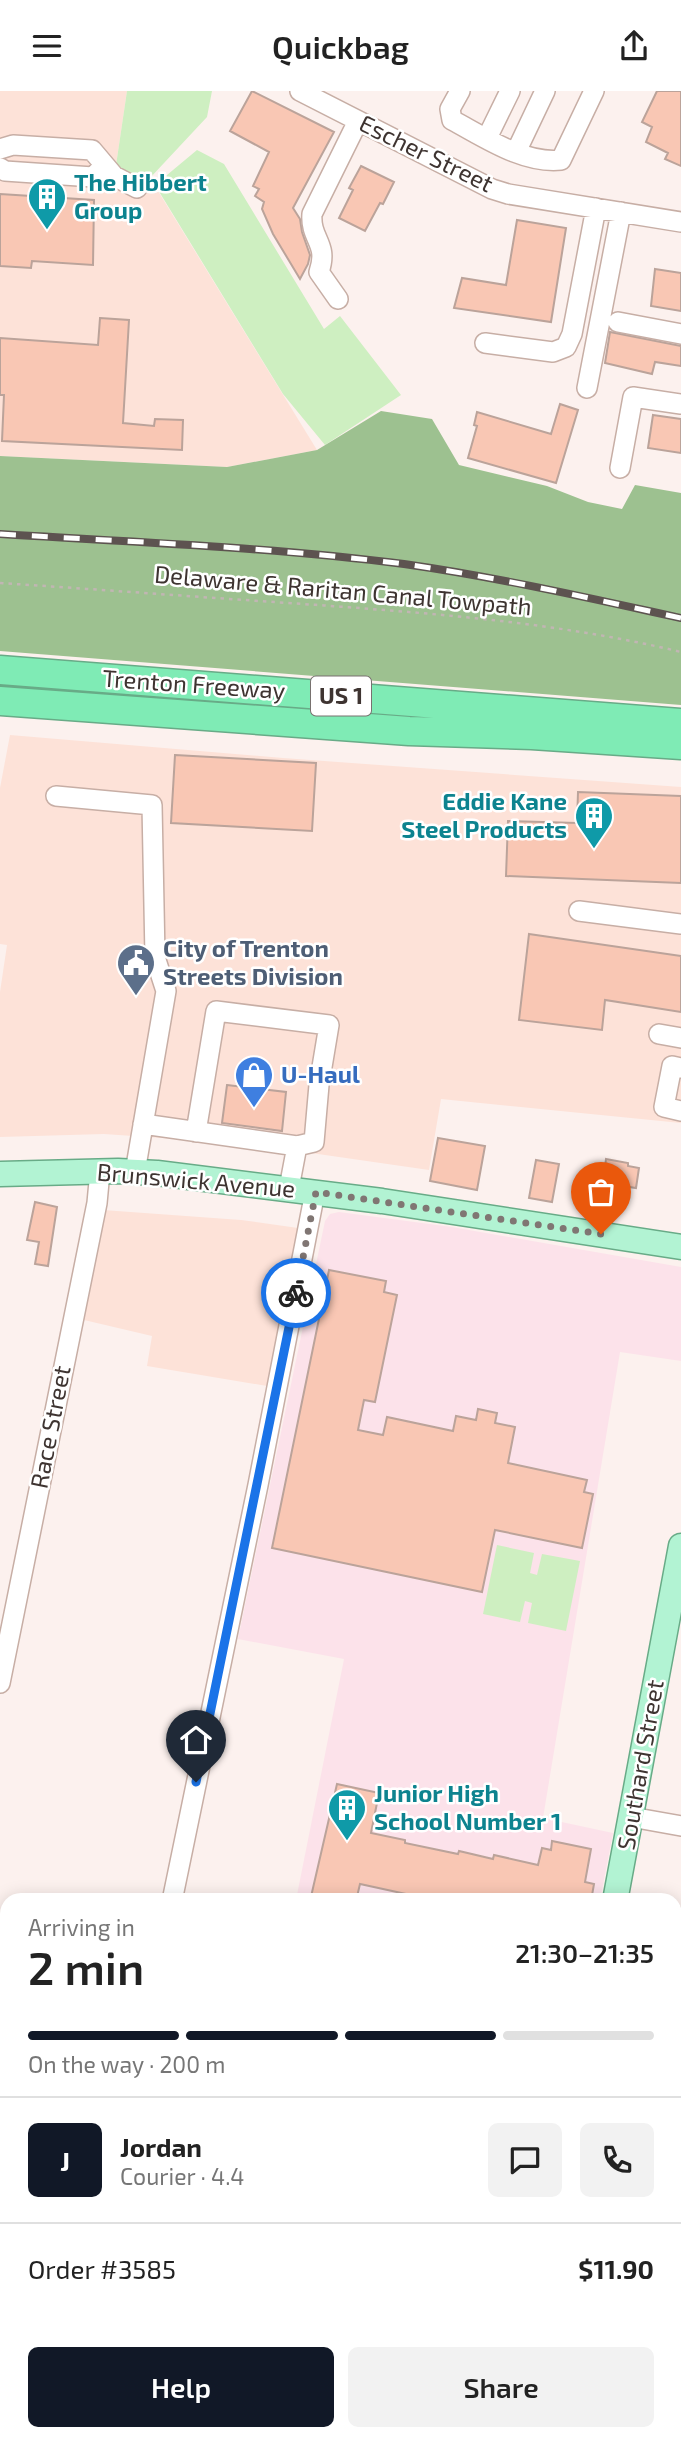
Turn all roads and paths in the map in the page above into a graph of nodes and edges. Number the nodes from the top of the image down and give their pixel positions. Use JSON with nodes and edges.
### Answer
{"nodes":[{"id":1,"x":300,"y":91,"type":"edge"},
{"id":2,"x":460,"y":91,"type":"edge"},
{"id":3,"x":510,"y":91,"type":"edge"},
{"id":4,"x":545,"y":91,"type":"edge"},
{"id":5,"x":594,"y":91,"type":"edge"},
{"id":6,"x":358,"y":121,"type":"junction"},
{"id":7,"x":487,"y":138,"type":"junction"},
{"id":8,"x":0,"y":149,"type":"edge"},
{"id":9,"x":516,"y":152,"type":"junction"},
{"id":10,"x":104,"y":166,"type":"junction"},
{"id":11,"x":0,"y":168,"type":"edge"},
{"id":12,"x":138,"y":188,"type":"dead end"},
{"id":13,"x":596,"y":208,"type":"junction"},
{"id":14,"x":621,"y":212,"type":"junction"},
{"id":15,"x":681,"y":222,"type":"edge"},
{"id":16,"x":338,"y":299,"type":"dead end"},
{"id":17,"x":618,"y":322,"type":"dead end"},
{"id":18,"x":681,"y":334,"type":"edge"},
{"id":19,"x":485,"y":343,"type":"dead end"},
{"id":20,"x":587,"y":389,"type":"dead end"},
{"id":21,"x":681,"y":404,"type":"edge"},
{"id":22,"x":620,"y":468,"type":"dead end"},
{"id":23,"x":0,"y":583,"type":"edge"},
{"id":24,"x":681,"y":652,"type":"edge"},
{"id":25,"x":0,"y":670,"type":"edge"},
{"id":26,"x":0,"y":701,"type":"edge"},
{"id":27,"x":681,"y":723,"type":"edge"},
{"id":28,"x":681,"y":745,"type":"edge"},
{"id":29,"x":56,"y":796,"type":"dead end"},
{"id":30,"x":579,"y":911,"type":"dead end"},
{"id":31,"x":681,"y":924,"type":"edge"},
{"id":32,"x":659,"y":1034,"type":"dead end"},
{"id":33,"x":681,"y":1038,"type":"edge"},
{"id":34,"x":681,"y":1068,"type":"edge"},
{"id":35,"x":681,"y":1111,"type":"edge"},
{"id":36,"x":143,"y":1125,"type":"junction"},
{"id":37,"x":196,"y":1132,"type":"junction"},
{"id":38,"x":297,"y":1146,"type":"junction"},
{"id":39,"x":100,"y":1171,"type":"junction"},
{"id":40,"x":135,"y":1172,"type":"junction"},
{"id":41,"x":0,"y":1174,"type":"edge"},
{"id":42,"x":289,"y":1188,"type":"junction"},
{"id":43,"x":316,"y":1192,"type":"junction"},
{"id":44,"x":681,"y":1247,"type":"edge"},
{"id":45,"x":681,"y":1546,"type":"edge"},
{"id":46,"x":672,"y":1642,"type":"edge"},
{"id":47,"x":0,"y":1683,"type":"edge"},
{"id":48,"x":631,"y":1817,"type":"junction"},
{"id":49,"x":681,"y":1826,"type":"edge"},
{"id":50,"x":174,"y":1893,"type":"edge"},
{"id":51,"x":617,"y":1893,"type":"edge"}],
"edges":[{"from":1,"to":6,"type":"street","name":"Escher Street"},
{"from":2,"to":7,"type":"street"},
{"from":3,"to":7,"type":"street"},
{"from":4,"to":9,"type":"street"},
{"from":5,"to":9,"type":"street"},
{"from":6,"to":13,"type":"street","name":"Escher Street"},
{"from":6,"to":16,"type":"street"},
{"from":7,"to":9,"type":"street"},
{"from":8,"to":10,"type":"street"},
{"from":10,"to":11,"type":"street"},
{"from":10,"to":12,"type":"street"},
{"from":13,"to":14,"type":"street","name":"Escher Street"},
{"from":13,"to":19,"type":"street"},
{"from":14,"to":15,"type":"street","name":"Escher Street"},
{"from":14,"to":20,"type":"street"},
{"from":17,"to":18,"type":"street"},
{"from":21,"to":22,"type":"street"},
{"from":23,"to":24,"type":"path","name":"Delaware & Raritan Canal Towpath"},
{"from":25,"to":27,"type":"highway","name":"Trenton Freeway","number":"US 1"},
{"from":26,"to":28,"type":"highway","name":"Trenton Freeway","number":"US 1"},
{"from":29,"to":36,"type":"street"},
{"from":30,"to":31,"type":"street"},
{"from":32,"to":33,"type":"street"},
{"from":34,"to":35,"type":"street"},
{"from":36,"to":37,"type":"street"},
{"from":36,"to":40,"type":"street"},
{"from":37,"to":38,"type":"street"},
{"from":37,"to":38,"type":"street"},
{"from":38,"to":42,"type":"street"},
{"from":39,"to":40,"type":"main road","name":"Brunswick Avenue"},
{"from":39,"to":41,"type":"main road","name":"Brunswick Avenue"},
{"from":39,"to":47,"type":"street","name":"Race Street"},
{"from":40,"to":42,"type":"main road","name":"Brunswick Avenue"},
{"from":42,"to":43,"type":"main road","name":"Brunswick Avenue"},
{"from":43,"to":44,"type":"main road","name":"Brunswick Avenue"},
{"from":43,"to":50,"type":"street"},
{"from":45,"to":46,"type":"main road","name":"Southard Street"},
{"from":46,"to":48,"type":"main road","name":"Southard Street"},
{"from":48,"to":49,"type":"street"},
{"from":48,"to":51,"type":"main road","name":"Southard Street"}]}
